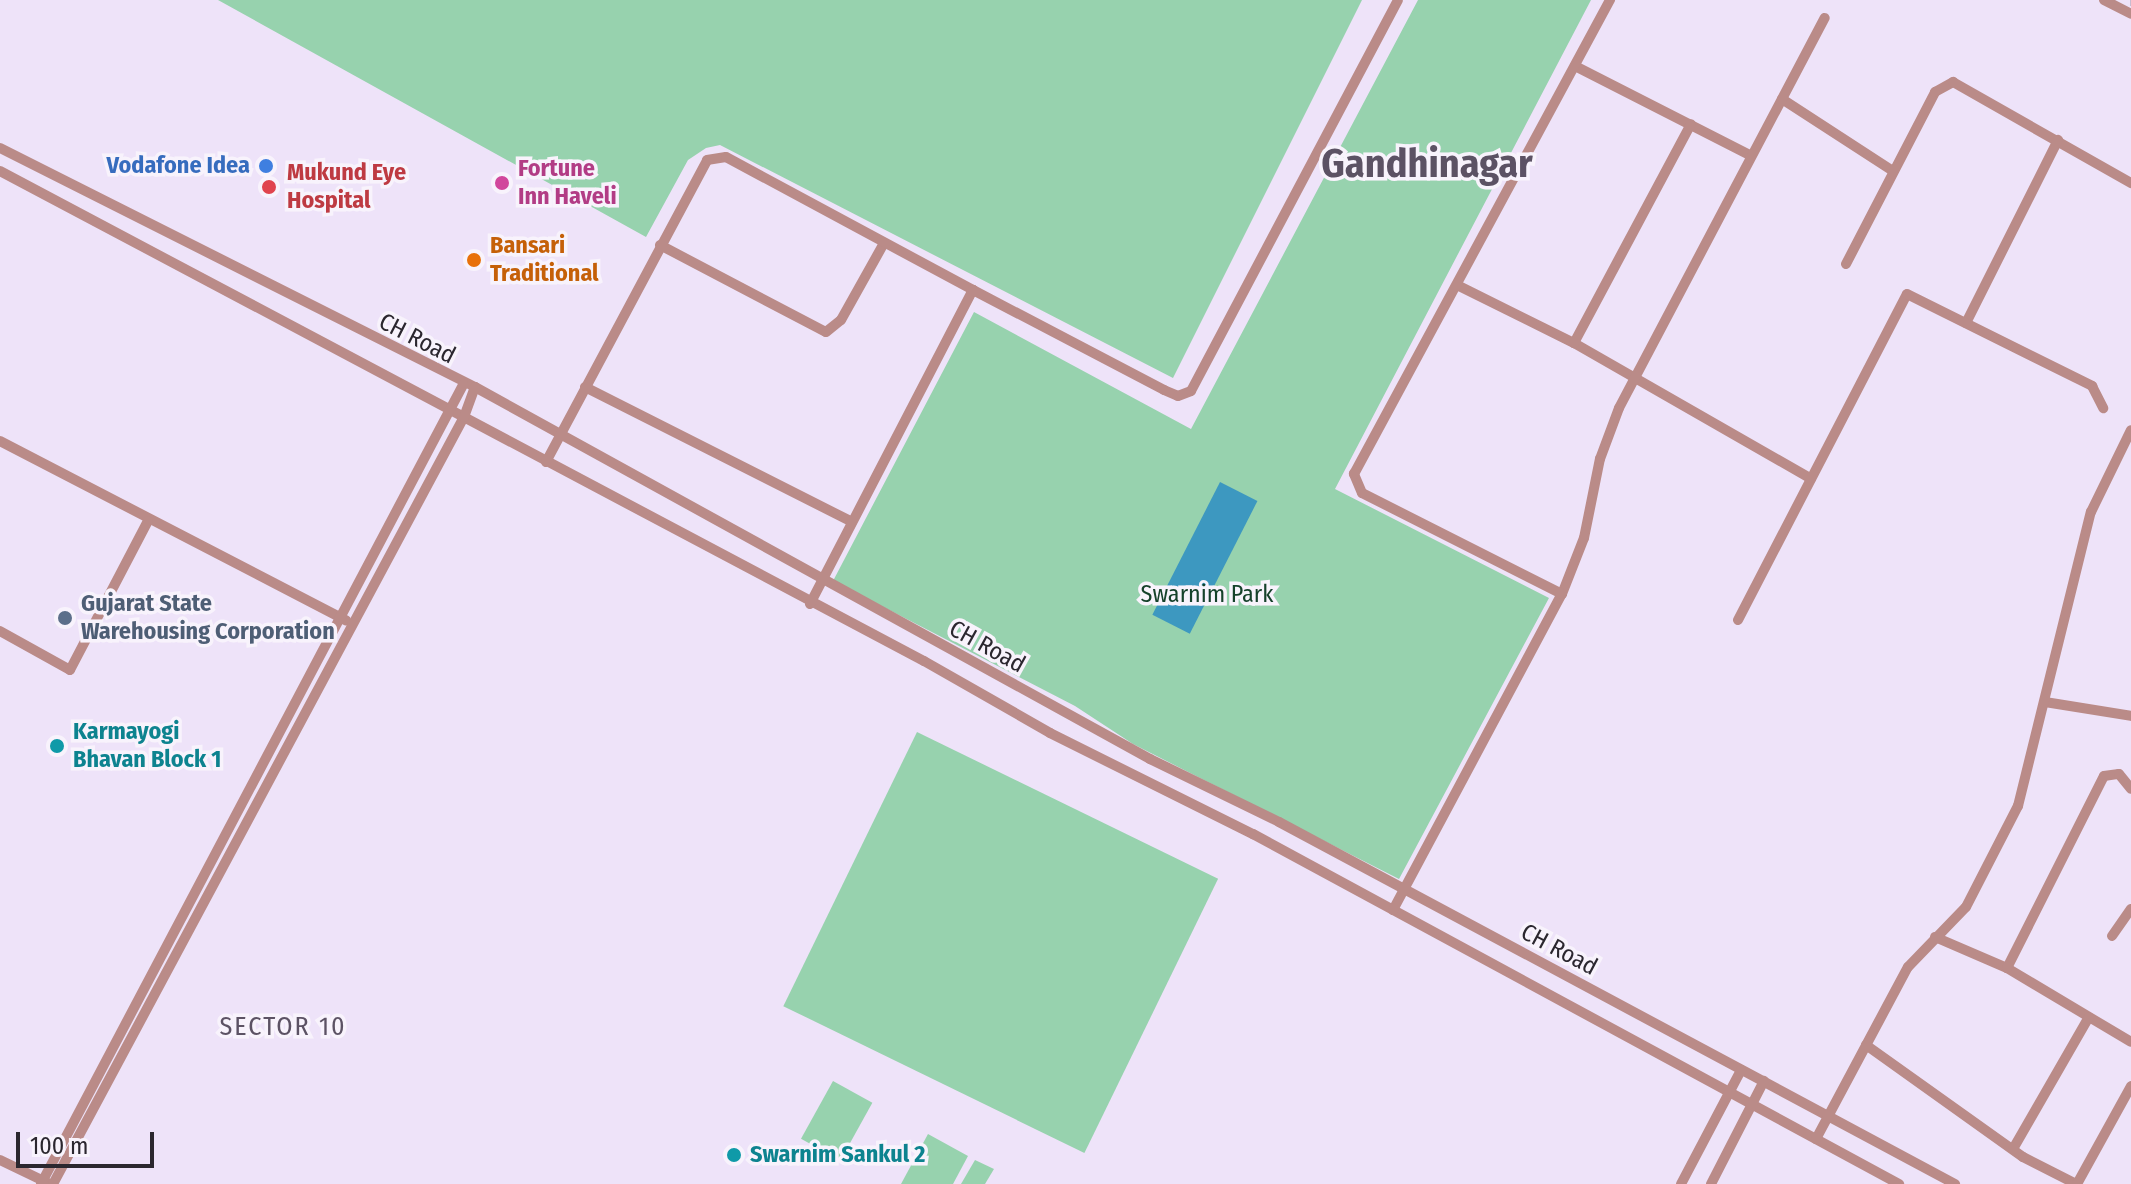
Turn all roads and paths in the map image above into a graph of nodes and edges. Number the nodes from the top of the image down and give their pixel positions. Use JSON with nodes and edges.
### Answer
{"nodes":[{"id":1,"x":1398,"y":0,"type":"edge"},
{"id":2,"x":1610,"y":0,"type":"edge"},
{"id":3,"x":2104,"y":0,"type":"edge"},
{"id":4,"x":2131,"y":14,"type":"edge"},
{"id":5,"x":1825,"y":18,"type":"dead end"},
{"id":6,"x":1575,"y":66,"type":"junction"},
{"id":7,"x":1782,"y":99,"type":"junction"},
{"id":8,"x":1691,"y":124,"type":"junction"},
{"id":9,"x":2058,"y":140,"type":"junction"},
{"id":10,"x":0,"y":148,"type":"edge"},
{"id":11,"x":1750,"y":155,"type":"junction"},
{"id":12,"x":0,"y":171,"type":"edge"},
{"id":13,"x":1893,"y":171,"type":"junction"},
{"id":14,"x":2131,"y":183,"type":"edge"},
{"id":15,"x":884,"y":243,"type":"junction"},
{"id":16,"x":660,"y":245,"type":"junction"},
{"id":17,"x":1846,"y":264,"type":"dead end"},
{"id":18,"x":1457,"y":285,"type":"junction"},
{"id":19,"x":973,"y":290,"type":"junction"},
{"id":20,"x":1966,"y":323,"type":"junction"},
{"id":21,"x":1574,"y":343,"type":"junction"},
{"id":22,"x":1634,"y":378,"type":"junction"},
{"id":23,"x":463,"y":385,"type":"junction"},
{"id":24,"x":475,"y":387,"type":"junction"},
{"id":25,"x":585,"y":387,"type":"junction"},
{"id":26,"x":2103,"y":408,"type":"dead end"},
{"id":27,"x":451,"y":411,"type":"junction"},
{"id":28,"x":464,"y":417,"type":"junction"},
{"id":29,"x":2131,"y":430,"type":"edge"},
{"id":30,"x":561,"y":433,"type":"junction"},
{"id":31,"x":0,"y":441,"type":"edge"},
{"id":32,"x":546,"y":462,"type":"junction"},
{"id":33,"x":1811,"y":479,"type":"junction"},
{"id":34,"x":148,"y":521,"type":"junction"},
{"id":35,"x":852,"y":522,"type":"junction"},
{"id":36,"x":823,"y":578,"type":"junction"},
{"id":37,"x":1562,"y":594,"type":"junction"},
{"id":38,"x":810,"y":604,"type":"junction"},
{"id":39,"x":340,"y":619,"type":"junction"},
{"id":40,"x":1738,"y":620,"type":"dead end"},
{"id":41,"x":352,"y":622,"type":"junction"},
{"id":42,"x":0,"y":631,"type":"edge"},
{"id":43,"x":2045,"y":702,"type":"junction"},
{"id":44,"x":2131,"y":716,"type":"edge"},
{"id":45,"x":2131,"y":789,"type":"edge"},
{"id":46,"x":1403,"y":891,"type":"junction"},
{"id":47,"x":2131,"y":909,"type":"edge"},
{"id":48,"x":1393,"y":910,"type":"junction"},
{"id":49,"x":2112,"y":936,"type":"dead end"},
{"id":50,"x":1935,"y":937,"type":"junction"},
{"id":51,"x":2007,"y":968,"type":"junction"},
{"id":52,"x":2089,"y":1017,"type":"junction"},
{"id":53,"x":2131,"y":1042,"type":"edge"},
{"id":54,"x":1866,"y":1045,"type":"junction"},
{"id":55,"x":1741,"y":1070,"type":"junction"},
{"id":56,"x":1764,"y":1081,"type":"junction"},
{"id":57,"x":2131,"y":1086,"type":"edge"},
{"id":58,"x":1730,"y":1091,"type":"junction"},
{"id":59,"x":1751,"y":1105,"type":"junction"},
{"id":60,"x":1828,"y":1116,"type":"junction"},
{"id":61,"x":1816,"y":1139,"type":"junction"},
{"id":62,"x":2013,"y":1149,"type":"junction"},
{"id":63,"x":0,"y":1160,"type":"edge"},
{"id":64,"x":47,"y":1184,"type":"edge"},
{"id":65,"x":1681,"y":1184,"type":"edge"},
{"id":66,"x":1711,"y":1184,"type":"edge"},
{"id":67,"x":1899,"y":1184,"type":"edge"},
{"id":68,"x":1955,"y":1184,"type":"edge"},
{"id":69,"x":2076,"y":1184,"type":"edge"}],
"edges":[{"from":1,"to":19,"type":"street"},
{"from":2,"to":6,"type":"street"},
{"from":3,"to":4,"type":"street"},
{"from":5,"to":7,"type":"street"},
{"from":6,"to":8,"type":"street"},
{"from":6,"to":18,"type":"street"},
{"from":7,"to":11,"type":"street"},
{"from":7,"to":13,"type":"street"},
{"from":8,"to":11,"type":"street"},
{"from":8,"to":21,"type":"street"},
{"from":9,"to":13,"type":"street"},
{"from":9,"to":14,"type":"street"},
{"from":9,"to":20,"type":"street"},
{"from":10,"to":23,"type":"street","name":"CH Road"},
{"from":11,"to":22,"type":"street"},
{"from":12,"to":27,"type":"street","name":"CH Road"},
{"from":13,"to":17,"type":"street"},
{"from":15,"to":16,"type":"street"},
{"from":15,"to":16,"type":"street"},
{"from":15,"to":19,"type":"street"},
{"from":16,"to":25,"type":"street"},
{"from":18,"to":21,"type":"street"},
{"from":18,"to":37,"type":"street"},
{"from":19,"to":35,"type":"street"},
{"from":20,"to":26,"type":"street"},
{"from":20,"to":33,"type":"street"},
{"from":21,"to":22,"type":"street"},
{"from":22,"to":33,"type":"street"},
{"from":22,"to":37,"type":"street"},
{"from":23,"to":24,"type":"street","name":"CH Road"},
{"from":23,"to":27,"type":"street"},
{"from":24,"to":28,"type":"street"},
{"from":24,"to":30,"type":"street","name":"CH Road"},
{"from":25,"to":30,"type":"street"},
{"from":25,"to":35,"type":"street"},
{"from":27,"to":28,"type":"street","name":"CH Road"},
{"from":27,"to":39,"type":"street"},
{"from":28,"to":32,"type":"street","name":"CH Road"},
{"from":28,"to":41,"type":"street"},
{"from":29,"to":43,"type":"street"},
{"from":30,"to":32,"type":"street"},
{"from":30,"to":36,"type":"street","name":"CH Road"},
{"from":31,"to":34,"type":"street"},
{"from":32,"to":38,"type":"street","name":"CH Road"},
{"from":33,"to":40,"type":"street"},
{"from":34,"to":39,"type":"street"},
{"from":34,"to":42,"type":"street"},
{"from":35,"to":36,"type":"street"},
{"from":36,"to":38,"type":"street"},
{"from":36,"to":46,"type":"street","name":"CH Road"},
{"from":37,"to":46,"type":"street"},
{"from":38,"to":48,"type":"street","name":"CH Road"},
{"from":39,"to":41,"type":"street"},
{"from":39,"to":64,"type":"street"},
{"from":41,"to":64,"type":"street"},
{"from":43,"to":44,"type":"street"},
{"from":43,"to":50,"type":"street"},
{"from":45,"to":51,"type":"street"},
{"from":46,"to":48,"type":"street"},
{"from":46,"to":55,"type":"street","name":"CH Road"},
{"from":47,"to":49,"type":"street"},
{"from":48,"to":58,"type":"street","name":"CH Road"},
{"from":50,"to":51,"type":"street"},
{"from":50,"to":54,"type":"street"},
{"from":51,"to":52,"type":"street"},
{"from":52,"to":53,"type":"street"},
{"from":52,"to":62,"type":"street"},
{"from":54,"to":60,"type":"street"},
{"from":54,"to":62,"type":"street"},
{"from":55,"to":56,"type":"street","name":"CH Road"},
{"from":55,"to":58,"type":"street"},
{"from":56,"to":59,"type":"street"},
{"from":56,"to":60,"type":"street","name":"CH Road"},
{"from":57,"to":69,"type":"street"},
{"from":58,"to":59,"type":"street","name":"CH Road"},
{"from":58,"to":65,"type":"street"},
{"from":59,"to":61,"type":"street","name":"CH Road"},
{"from":59,"to":66,"type":"street"},
{"from":60,"to":61,"type":"street"},
{"from":60,"to":68,"type":"street","name":"CH Road"},
{"from":61,"to":67,"type":"street","name":"CH Road"},
{"from":62,"to":69,"type":"street"},
{"from":63,"to":64,"type":"street"}]}
